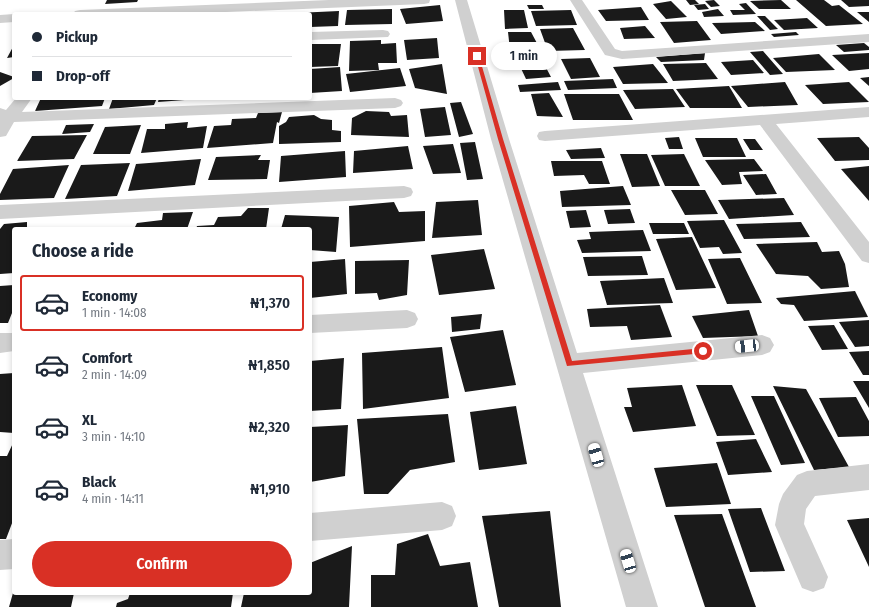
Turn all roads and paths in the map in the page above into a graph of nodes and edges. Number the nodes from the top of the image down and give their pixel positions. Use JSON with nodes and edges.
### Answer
{"nodes":[{"id":1,"x":424,"y":0,"type":"edge"},
{"id":2,"x":461,"y":0,"type":"edge"},
{"id":3,"x":576,"y":0,"type":"edge"},
{"id":4,"x":129,"y":12,"type":"edge"},
{"id":5,"x":12,"y":18,"type":"edge"},
{"id":6,"x":0,"y":19,"type":"edge"},
{"id":7,"x":383,"y":34,"type":"dead end"},
{"id":8,"x":312,"y":36,"type":"edge"},
{"id":9,"x":869,"y":38,"type":"edge"},
{"id":10,"x":22,"y":100,"type":"edge"},
{"id":11,"x":396,"y":104,"type":"dead end"},
{"id":12,"x":869,"y":112,"type":"edge"},
{"id":13,"x":4,"y":115,"type":"edge"},
{"id":14,"x":765,"y":121,"type":"junction"},
{"id":15,"x":0,"y":132,"type":"edge"},
{"id":16,"x":544,"y":136,"type":"dead end"},
{"id":17,"x":404,"y":192,"type":"dead end"},
{"id":18,"x":0,"y":212,"type":"edge"},
{"id":19,"x":869,"y":256,"type":"edge"},
{"id":20,"x":407,"y":319,"type":"dead end"},
{"id":21,"x":312,"y":324,"type":"edge"},
{"id":22,"x":12,"y":342,"type":"edge"},
{"id":23,"x":0,"y":343,"type":"edge"},
{"id":24,"x":762,"y":345,"type":"dead end"},
{"id":25,"x":569,"y":364,"type":"junction"},
{"id":26,"x":869,"y":477,"type":"edge"},
{"id":27,"x":442,"y":516,"type":"dead end"},
{"id":28,"x":312,"y":527,"type":"edge"},
{"id":29,"x":12,"y":554,"type":"edge"},
{"id":30,"x":0,"y":555,"type":"edge"},
{"id":31,"x":813,"y":578,"type":"dead end"},
{"id":32,"x":642,"y":607,"type":"edge"}],
"edges":[{"from":1,"to":4,"type":"street"},
{"from":2,"to":25,"type":"street"},
{"from":3,"to":9,"type":"street"},
{"from":5,"to":6,"type":"street"},
{"from":7,"to":8,"type":"street"},
{"from":10,"to":13,"type":"street"},
{"from":11,"to":13,"type":"street"},
{"from":12,"to":14,"type":"street"},
{"from":13,"to":15,"type":"street"},
{"from":14,"to":16,"type":"street"},
{"from":14,"to":19,"type":"street"},
{"from":17,"to":18,"type":"street"},
{"from":20,"to":21,"type":"street"},
{"from":22,"to":23,"type":"street"},
{"from":24,"to":25,"type":"street"},
{"from":25,"to":32,"type":"street"},
{"from":26,"to":31,"type":"street"},
{"from":27,"to":28,"type":"street"},
{"from":29,"to":30,"type":"street"}]}
